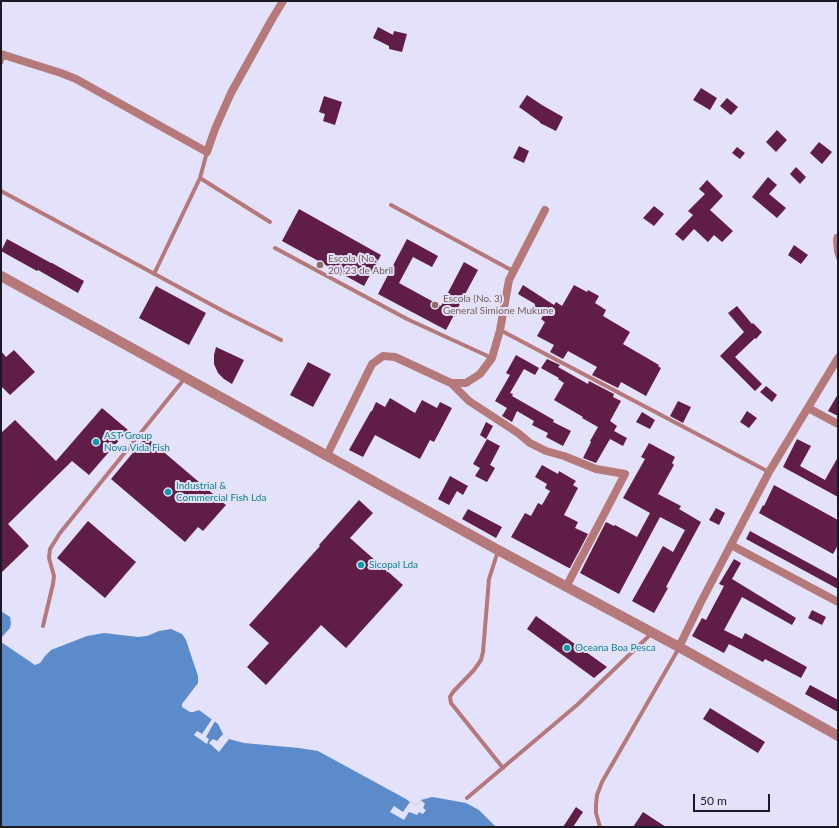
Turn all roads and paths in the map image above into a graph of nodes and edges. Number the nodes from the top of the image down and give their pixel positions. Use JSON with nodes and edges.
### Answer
{"nodes":[{"id":1,"x":283,"y":1,"type":"edge"},
{"id":2,"x":2,"y":54,"type":"edge"},
{"id":3,"x":1,"y":63,"type":"edge"},
{"id":4,"x":207,"y":152,"type":"junction"},
{"id":5,"x":200,"y":178,"type":"junction"},
{"id":6,"x":1,"y":191,"type":"edge"},
{"id":7,"x":390,"y":205,"type":"dead end"},
{"id":8,"x":546,"y":210,"type":"dead end"},
{"id":9,"x":270,"y":222,"type":"dead end"},
{"id":10,"x":836,"y":236,"type":"dead end"},
{"id":11,"x":275,"y":248,"type":"dead end"},
{"id":12,"x":838,"y":258,"type":"edge"},
{"id":13,"x":514,"y":272,"type":"junction"},
{"id":14,"x":154,"y":274,"type":"junction"},
{"id":15,"x":1,"y":276,"type":"edge"},
{"id":16,"x":500,"y":330,"type":"junction"},
{"id":17,"x":280,"y":340,"type":"dead end"},
{"id":18,"x":492,"y":358,"type":"junction"},
{"id":19,"x":838,"y":358,"type":"edge"},
{"id":20,"x":185,"y":378,"type":"junction"},
{"id":21,"x":451,"y":383,"type":"junction"},
{"id":22,"x":808,"y":408,"type":"junction"},
{"id":23,"x":838,"y":424,"type":"edge"},
{"id":24,"x":327,"y":455,"type":"junction"},
{"id":25,"x":769,"y":472,"type":"junction"},
{"id":26,"x":731,"y":545,"type":"junction"},
{"id":27,"x":498,"y":550,"type":"junction"},
{"id":28,"x":566,"y":586,"type":"junction"},
{"id":29,"x":838,"y":602,"type":"edge"},
{"id":30,"x":43,"y":626,"type":"dead end"},
{"id":31,"x":652,"y":632,"type":"junction"},
{"id":32,"x":679,"y":647,"type":"junction"},
{"id":33,"x":838,"y":736,"type":"edge"},
{"id":34,"x":503,"y":768,"type":"junction"},
{"id":35,"x":467,"y":798,"type":"dead end"},
{"id":36,"x":600,"y":827,"type":"edge"}],
"edges":[{"from":1,"to":4,"type":"street"},
{"from":2,"to":3,"type":"lane"},
{"from":2,"to":4,"type":"street"},
{"from":4,"to":5,"type":"lane"},
{"from":5,"to":9,"type":"lane"},
{"from":5,"to":14,"type":"lane"},
{"from":6,"to":14,"type":"lane"},
{"from":7,"to":13,"type":"lane"},
{"from":8,"to":13,"type":"street"},
{"from":10,"to":12,"type":"lane"},
{"from":11,"to":18,"type":"lane"},
{"from":13,"to":16,"type":"street"},
{"from":14,"to":17,"type":"lane"},
{"from":15,"to":20,"type":"street"},
{"from":16,"to":18,"type":"street"},
{"from":16,"to":25,"type":"lane"},
{"from":18,"to":21,"type":"street"},
{"from":19,"to":22,"type":"street"},
{"from":20,"to":24,"type":"street"},
{"from":20,"to":30,"type":"lane"},
{"from":21,"to":24,"type":"street"},
{"from":21,"to":28,"type":"street"},
{"from":22,"to":23,"type":"street"},
{"from":22,"to":25,"type":"street"},
{"from":24,"to":27,"type":"street"},
{"from":25,"to":26,"type":"street"},
{"from":26,"to":29,"type":"street"},
{"from":26,"to":32,"type":"street"},
{"from":27,"to":28,"type":"street"},
{"from":27,"to":34,"type":"lane"},
{"from":28,"to":31,"type":"street"},
{"from":31,"to":32,"type":"street"},
{"from":31,"to":34,"type":"lane"},
{"from":32,"to":33,"type":"street"},
{"from":32,"to":36,"type":"lane"},
{"from":34,"to":35,"type":"lane"}]}
